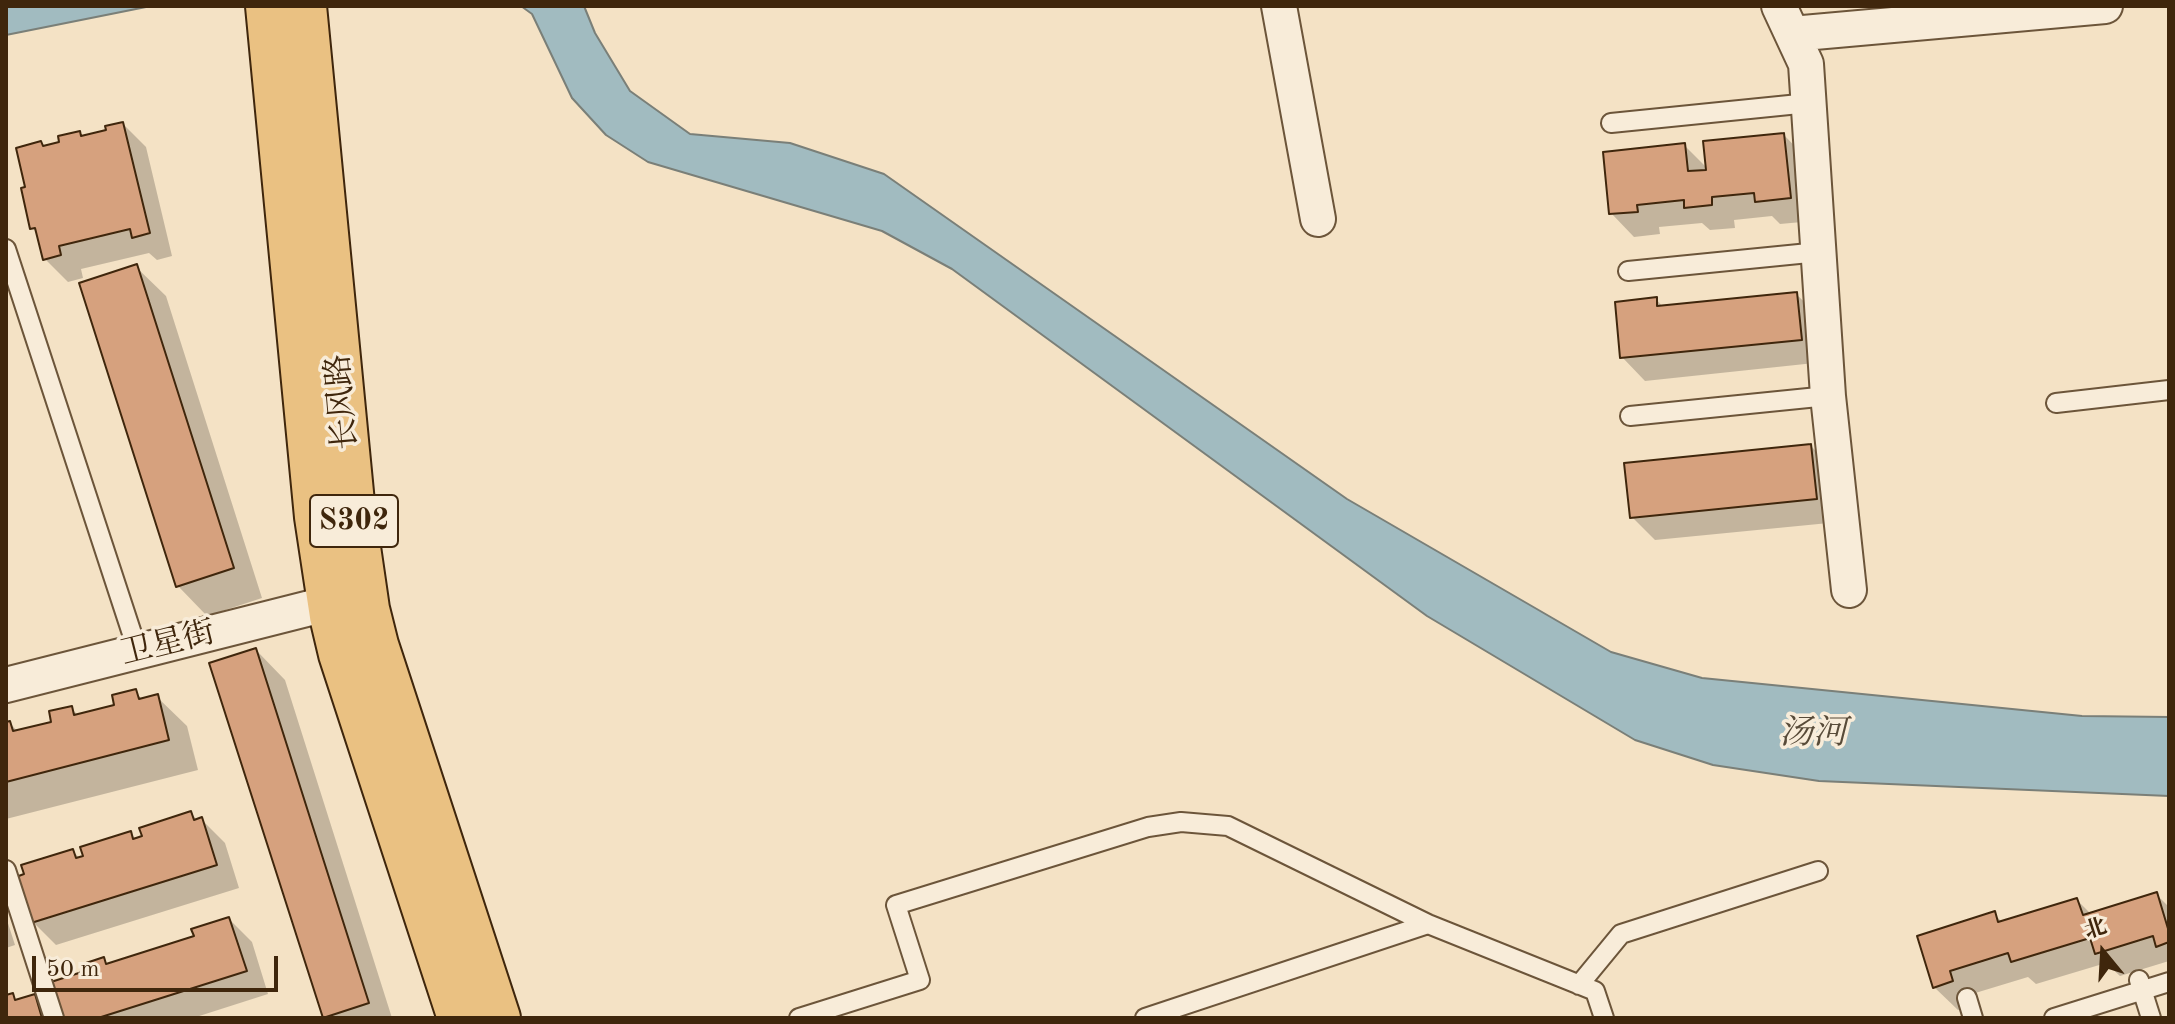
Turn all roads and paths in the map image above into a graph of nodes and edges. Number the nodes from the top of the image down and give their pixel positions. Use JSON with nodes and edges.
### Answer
{"nodes":[{"id":1,"x":268,"y":6,"type":"edge"},
{"id":2,"x":304,"y":6,"type":"edge"},
{"id":3,"x":1279,"y":6,"type":"edge"},
{"id":4,"x":2105,"y":6,"type":"edge"},
{"id":5,"x":2000,"y":11,"type":"edge"},
{"id":6,"x":1786,"y":20,"type":"edge"},
{"id":7,"x":1809,"y":103,"type":"junction"},
{"id":8,"x":1611,"y":123,"type":"dead end"},
{"id":9,"x":1318,"y":219,"type":"dead end"},
{"id":10,"x":6,"y":249,"type":"edge"},
{"id":11,"x":1819,"y":252,"type":"junction"},
{"id":12,"x":1628,"y":271,"type":"dead end"},
{"id":13,"x":2169,"y":390,"type":"edge"},
{"id":14,"x":1828,"y":396,"type":"junction"},
{"id":15,"x":2056,"y":403,"type":"dead end"},
{"id":16,"x":1630,"y":416,"type":"dead end"},
{"id":17,"x":1849,"y":590,"type":"dead end"},
{"id":18,"x":330,"y":603,"type":"junction"},
{"id":19,"x":138,"y":652,"type":"junction"},
{"id":20,"x":6,"y":685,"type":"edge"},
{"id":21,"x":6,"y":870,"type":"edge"},
{"id":22,"x":1818,"y":871,"type":"dead end"},
{"id":23,"x":1428,"y":924,"type":"junction"},
{"id":24,"x":2169,"y":982,"type":"edge"},
{"id":25,"x":1579,"y":985,"type":"junction"},
{"id":26,"x":2140,"y":985,"type":"junction"},
{"id":27,"x":1967,"y":998,"type":"dead end"},
{"id":28,"x":54,"y":1018,"type":"edge"},
{"id":29,"x":460,"y":1018,"type":"edge"},
{"id":30,"x":498,"y":1018,"type":"edge"},
{"id":31,"x":799,"y":1018,"type":"edge"},
{"id":32,"x":1145,"y":1018,"type":"edge"},
{"id":33,"x":1604,"y":1018,"type":"edge"},
{"id":34,"x":1973,"y":1018,"type":"edge"},
{"id":35,"x":2054,"y":1018,"type":"edge"},
{"id":36,"x":2151,"y":1018,"type":"edge"}],
"edges":[{"from":1,"to":18,"type":"main road","name":"长风路","number":"S302"},
{"from":2,"to":30,"type":"main road","name":"长风路","number":"S302"},
{"from":3,"to":9,"type":"street"},
{"from":4,"to":5,"type":"street"},
{"from":5,"to":6,"type":"street"},
{"from":6,"to":7,"type":"street"},
{"from":7,"to":8,"type":"lane"},
{"from":7,"to":11,"type":"street"},
{"from":10,"to":19,"type":"lane"},
{"from":11,"to":12,"type":"lane"},
{"from":11,"to":14,"type":"street"},
{"from":13,"to":15,"type":"lane"},
{"from":14,"to":16,"type":"lane"},
{"from":14,"to":17,"type":"street"},
{"from":18,"to":19,"type":"street","name":"卫星街"},
{"from":18,"to":29,"type":"main road","name":"长风路","number":"S302"},
{"from":19,"to":20,"type":"street","name":"卫星街"},
{"from":21,"to":28,"type":"lane"},
{"from":22,"to":25,"type":"lane"},
{"from":23,"to":25,"type":"lane"},
{"from":23,"to":31,"type":"lane"},
{"from":23,"to":32,"type":"lane"},
{"from":24,"to":26,"type":"lane"},
{"from":25,"to":33,"type":"lane"},
{"from":26,"to":35,"type":"lane"},
{"from":26,"to":36,"type":"lane"},
{"from":27,"to":34,"type":"lane"}]}
